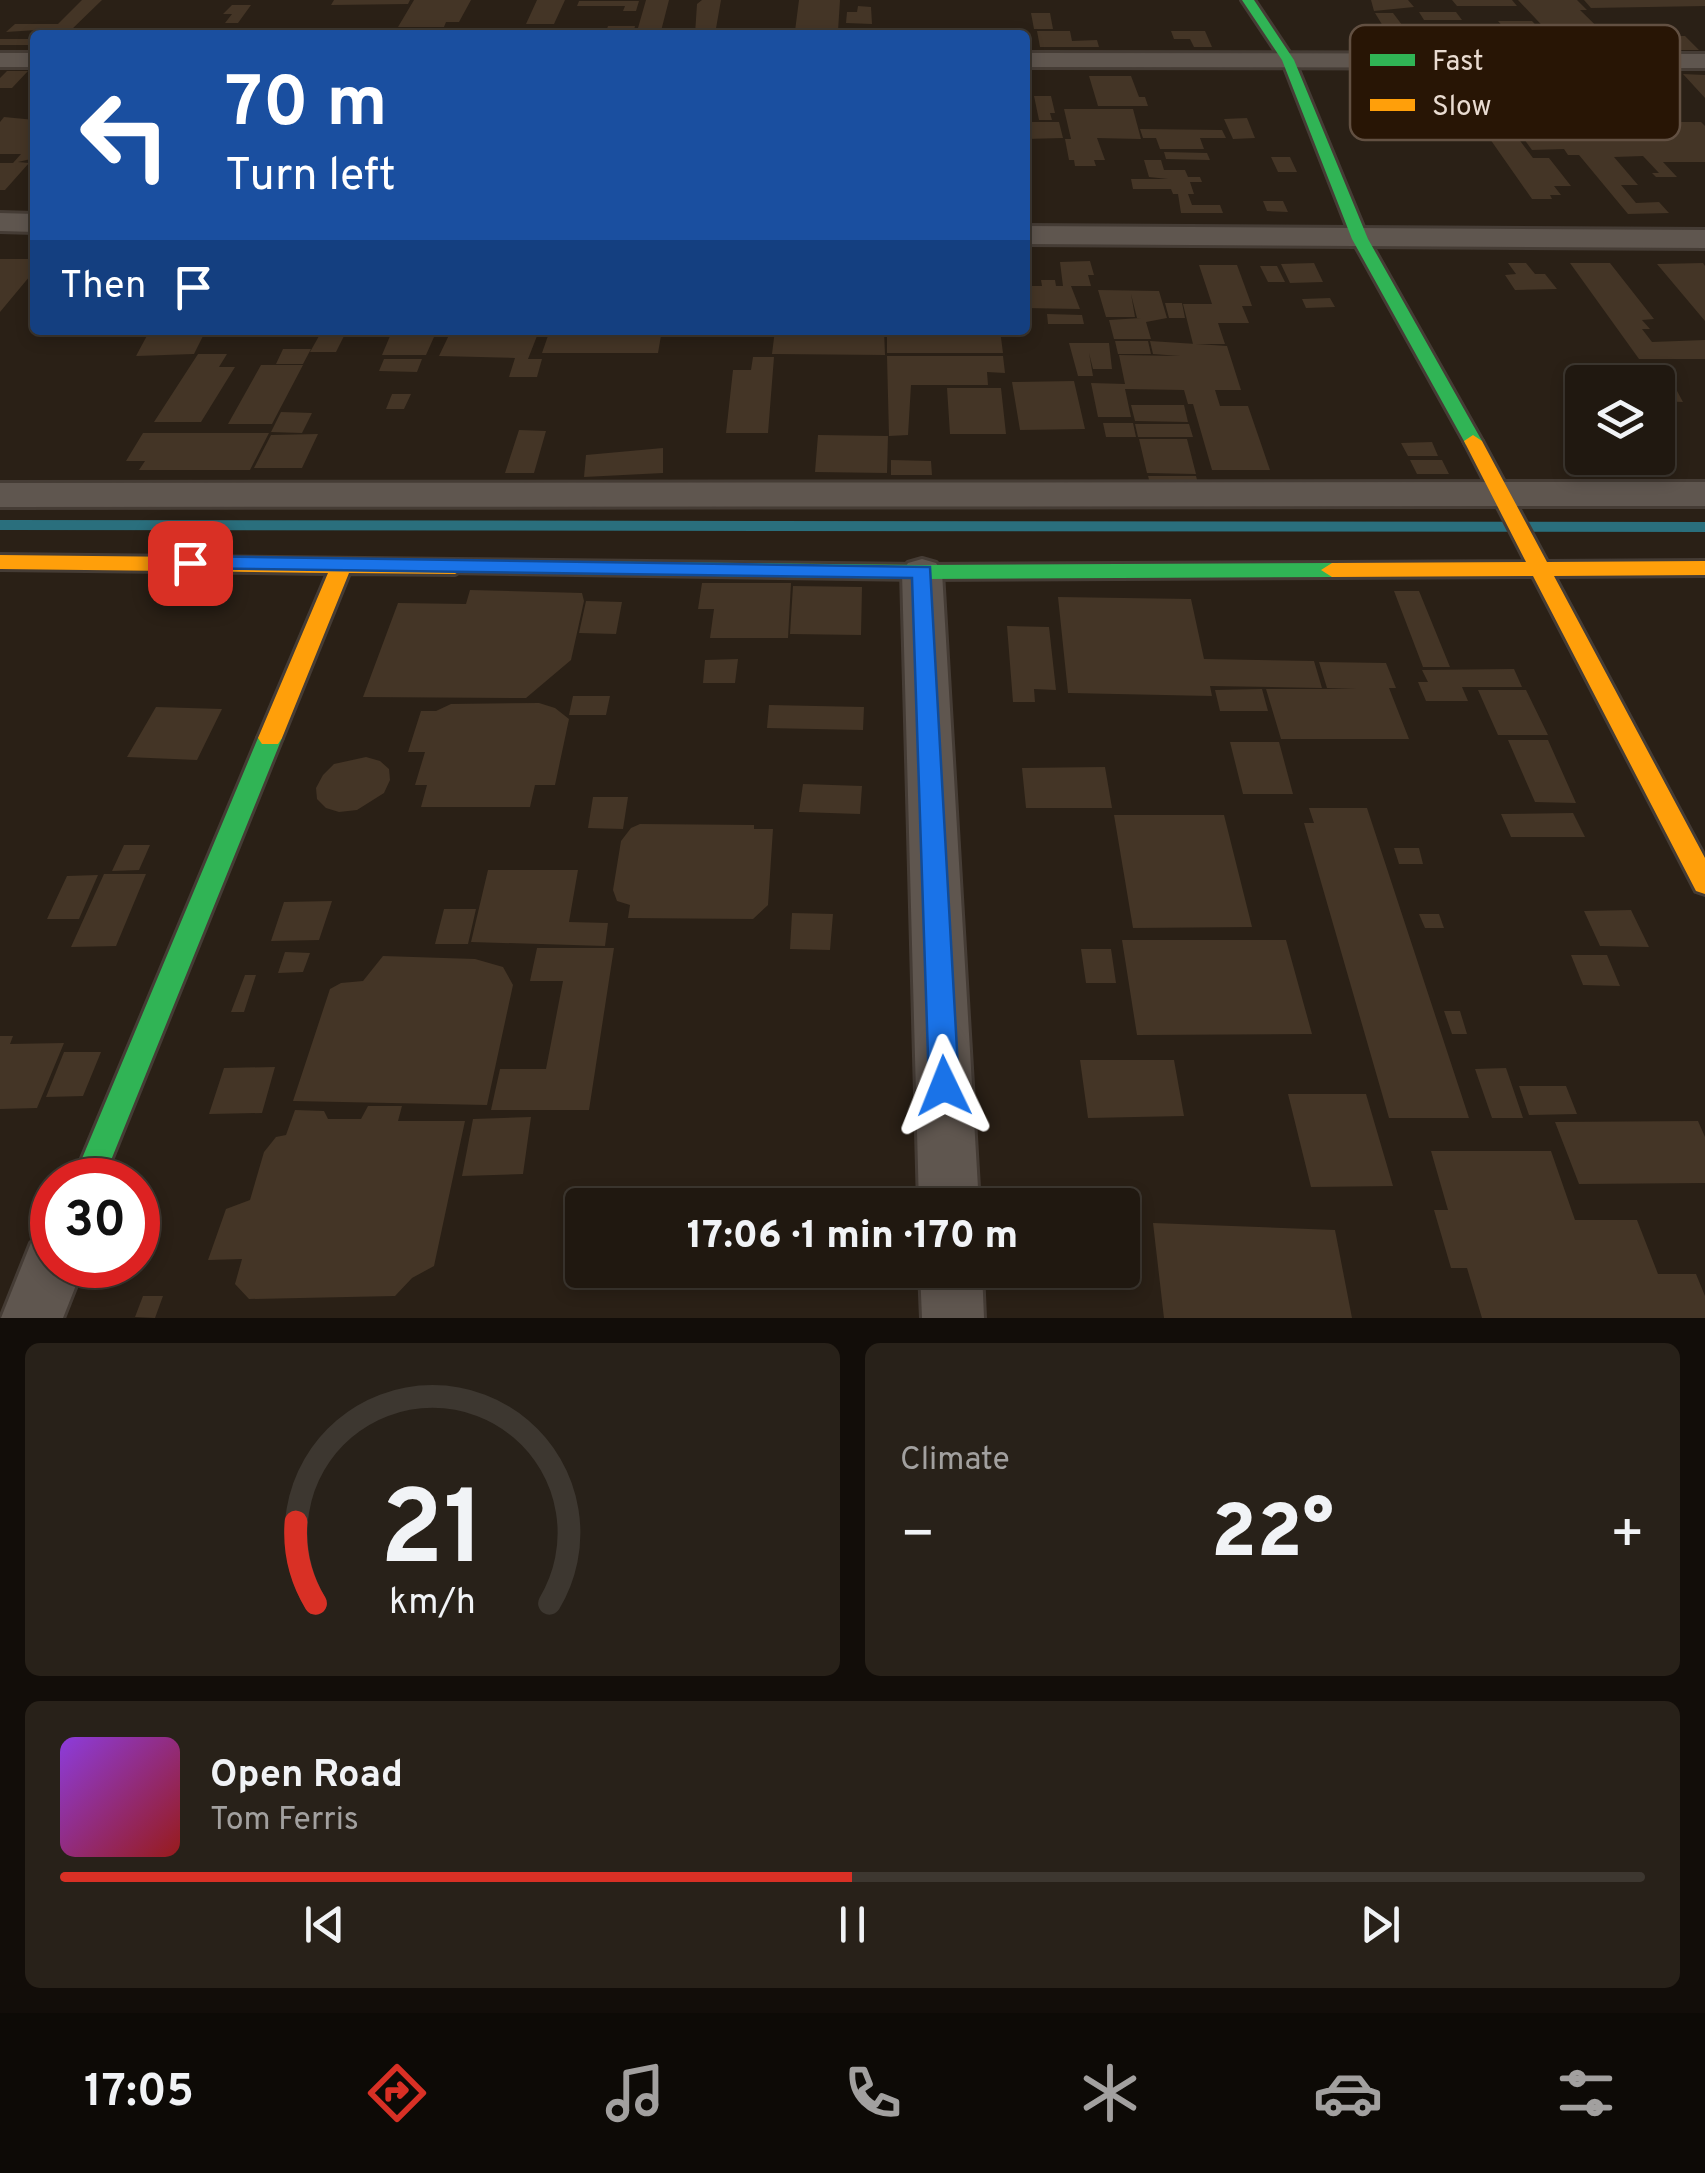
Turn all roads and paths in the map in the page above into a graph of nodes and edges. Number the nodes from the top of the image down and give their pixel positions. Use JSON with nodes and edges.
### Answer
{"nodes":[{"id":1,"x":1248,"y":0,"type":"edge"},
{"id":2,"x":0,"y":60,"type":"edge"},
{"id":3,"x":30,"y":60,"type":"edge"},
{"id":4,"x":1030,"y":60,"type":"edge"},
{"id":5,"x":1288,"y":60,"type":"junction"},
{"id":6,"x":1350,"y":60,"type":"edge"},
{"id":7,"x":1680,"y":61,"type":"edge"},
{"id":8,"x":1705,"y":61,"type":"edge"},
{"id":9,"x":0,"y":222,"type":"edge"},
{"id":10,"x":30,"y":223,"type":"edge"},
{"id":11,"x":1030,"y":234,"type":"edge"},
{"id":12,"x":1360,"y":239,"type":"junction"},
{"id":13,"x":1705,"y":239,"type":"edge"},
{"id":14,"x":0,"y":494,"type":"edge"},
{"id":15,"x":1705,"y":494,"type":"edge"},
{"id":16,"x":1507,"y":502,"type":"junction"},
{"id":17,"x":1537,"y":560,"type":"junction"},
{"id":18,"x":0,"y":562,"type":"edge"},
{"id":19,"x":342,"y":563,"type":"junction"},
{"id":20,"x":1705,"y":568,"type":"edge"},
{"id":21,"x":922,"y":572,"type":"junction"},
{"id":22,"x":1705,"y":884,"type":"edge"},
{"id":23,"x":97,"y":1158,"type":"edge"},
{"id":24,"x":948,"y":1188,"type":"edge"},
{"id":25,"x":44,"y":1288,"type":"edge"},
{"id":26,"x":953,"y":1288,"type":"edge"},
{"id":27,"x":32,"y":1318,"type":"edge"},
{"id":28,"x":954,"y":1318,"type":"edge"}],
"edges":[{"from":1,"to":5,"type":"street"},
{"from":2,"to":3,"type":"street"},
{"from":4,"to":5,"type":"street"},
{"from":5,"to":6,"type":"street"},
{"from":5,"to":12,"type":"street"},
{"from":7,"to":8,"type":"street"},
{"from":9,"to":10,"type":"street"},
{"from":11,"to":12,"type":"street"},
{"from":12,"to":13,"type":"street"},
{"from":12,"to":16,"type":"street"},
{"from":14,"to":16,"type":"street"},
{"from":15,"to":16,"type":"street"},
{"from":16,"to":17,"type":"street"},
{"from":17,"to":20,"type":"street"},
{"from":17,"to":21,"type":"street"},
{"from":17,"to":22,"type":"street"},
{"from":18,"to":19,"type":"street"},
{"from":19,"to":21,"type":"street"},
{"from":19,"to":23,"type":"street"},
{"from":21,"to":24,"type":"street"},
{"from":25,"to":27,"type":"street"},
{"from":26,"to":28,"type":"street"}]}
